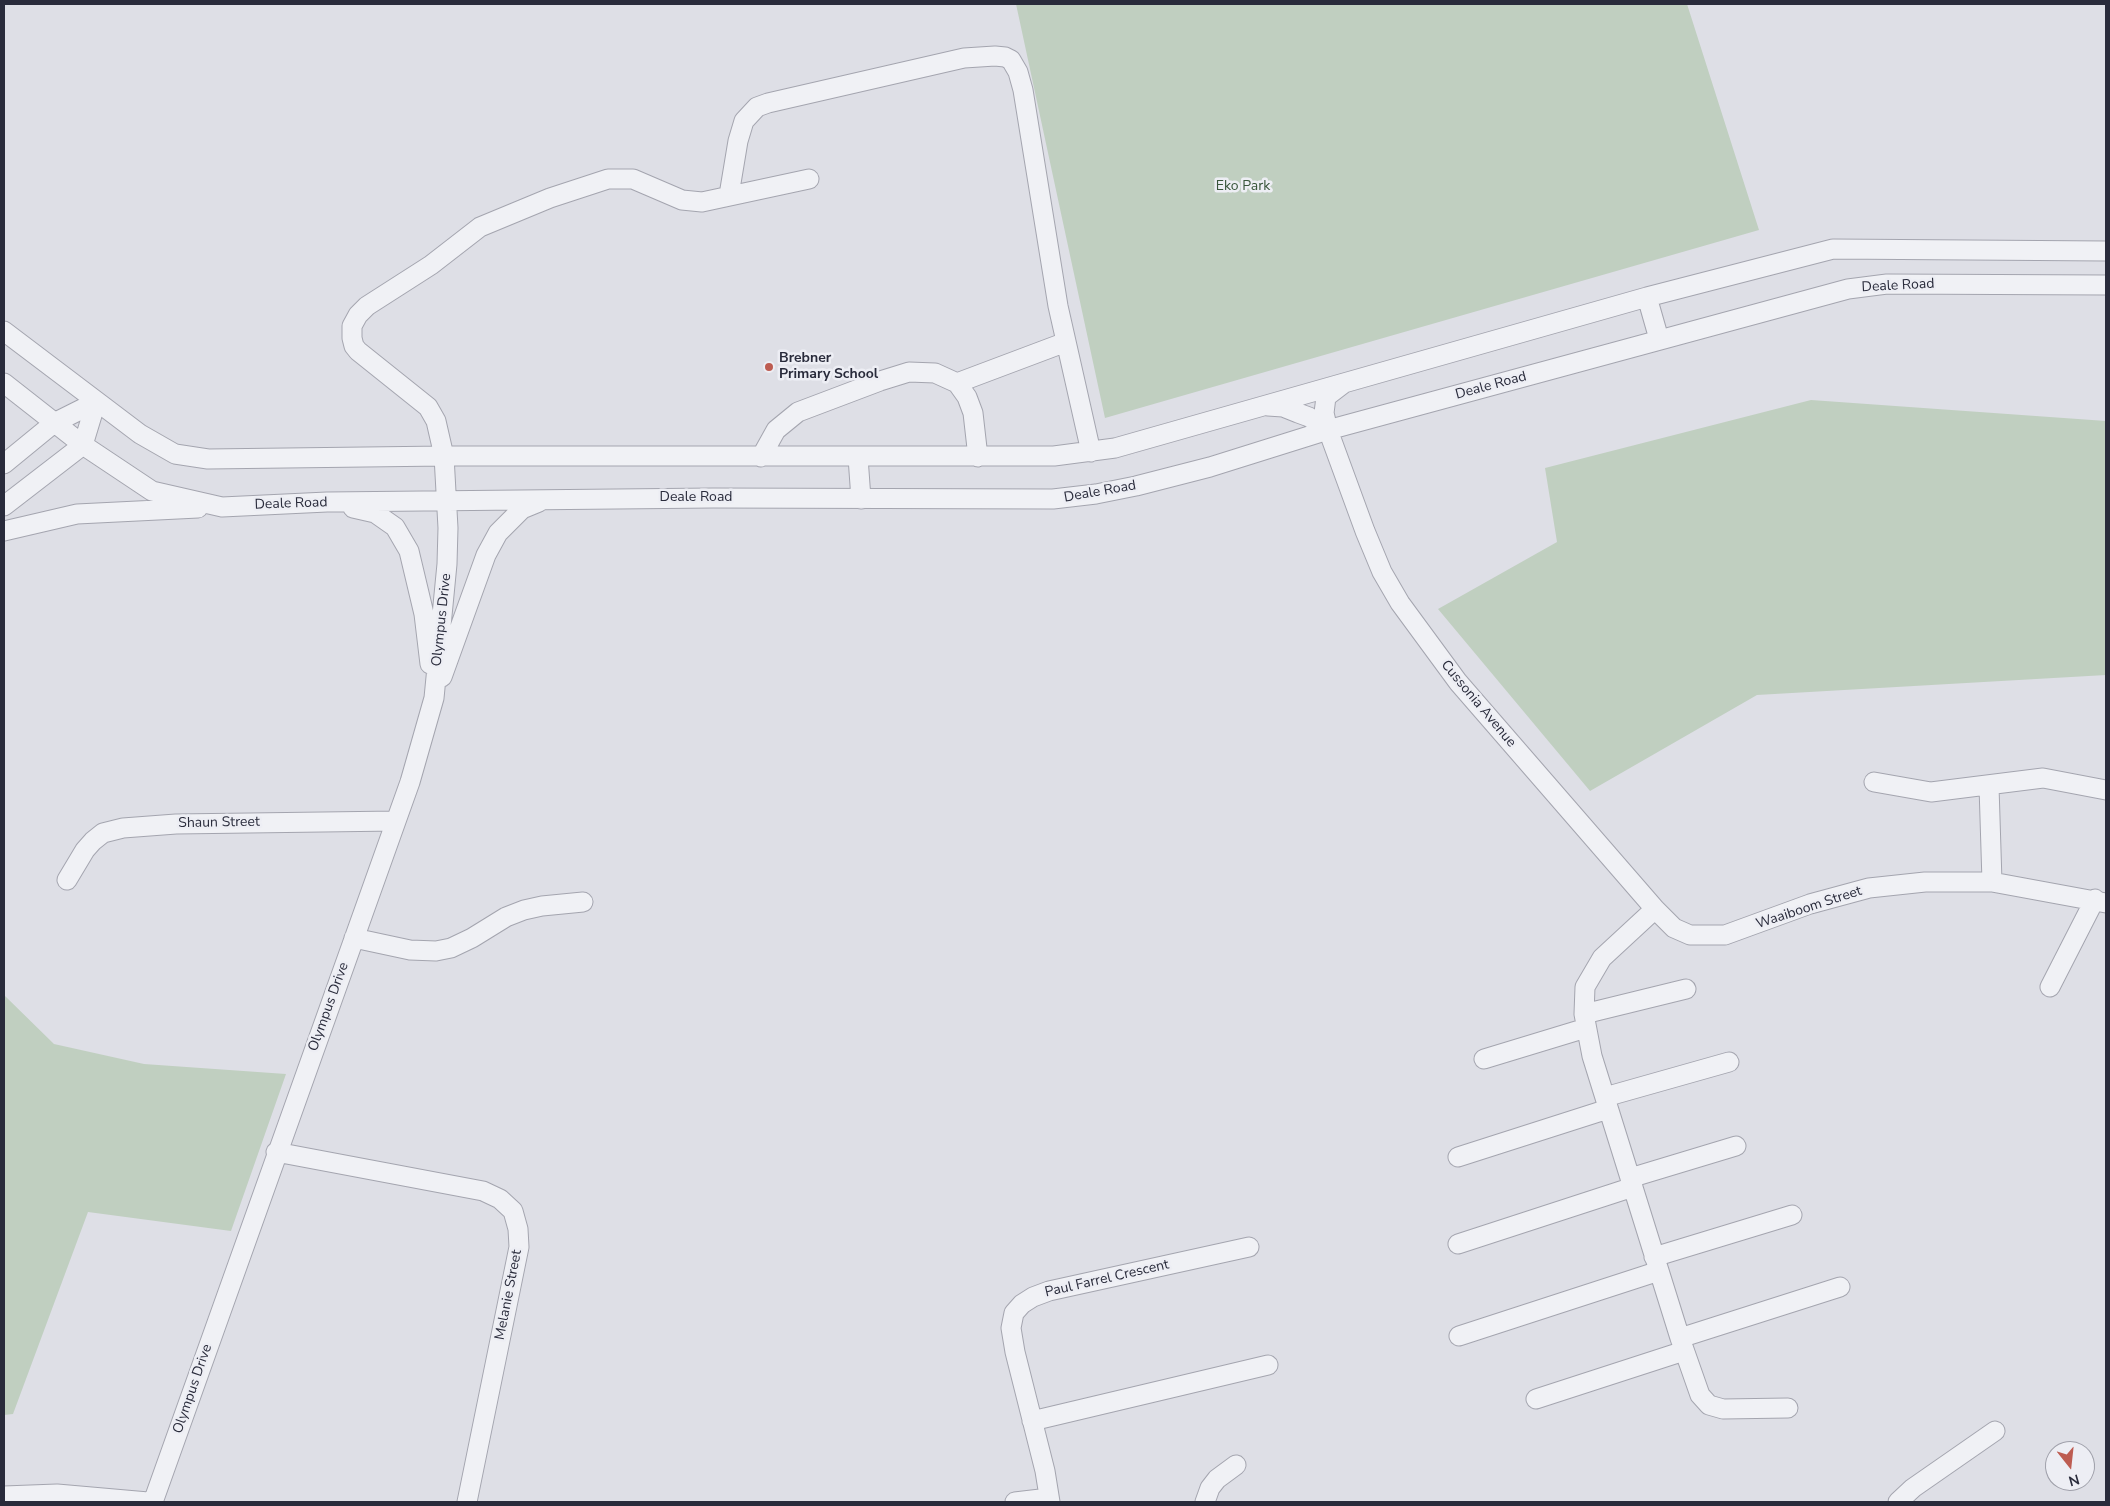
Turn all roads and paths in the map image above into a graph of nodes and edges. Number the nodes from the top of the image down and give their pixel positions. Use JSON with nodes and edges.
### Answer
{"nodes":[{"id":1,"x":809,"y":179,"type":"dead end"},
{"id":2,"x":729,"y":196,"type":"junction"},
{"id":3,"x":2106,"y":251,"type":"edge"},
{"id":4,"x":2106,"y":285,"type":"edge"},
{"id":5,"x":1647,"y":297,"type":"junction"},
{"id":6,"x":4,"y":331,"type":"edge"},
{"id":7,"x":1659,"y":340,"type":"junction"},
{"id":8,"x":1066,"y":342,"type":"junction"},
{"id":9,"x":1348,"y":380,"type":"junction"},
{"id":10,"x":957,"y":383,"type":"junction"},
{"id":11,"x":4,"y":384,"type":"edge"},
{"id":12,"x":96,"y":402,"type":"junction"},
{"id":13,"x":1261,"y":406,"type":"junction"},
{"id":14,"x":54,"y":423,"type":"junction"},
{"id":15,"x":1328,"y":430,"type":"junction"},
{"id":16,"x":83,"y":445,"type":"junction"},
{"id":17,"x":1091,"y":452,"type":"junction"},
{"id":18,"x":444,"y":456,"type":"junction"},
{"id":19,"x":761,"y":457,"type":"junction"},
{"id":20,"x":978,"y":457,"type":"junction"},
{"id":21,"x":858,"y":458,"type":"junction"},
{"id":22,"x":4,"y":464,"type":"edge"},
{"id":23,"x":607,"y":499,"type":"junction"},
{"id":24,"x":861,"y":499,"type":"junction"},
{"id":25,"x":446,"y":500,"type":"junction"},
{"id":26,"x":326,"y":502,"type":"junction"},
{"id":27,"x":4,"y":506,"type":"edge"},
{"id":28,"x":222,"y":506,"type":"junction"},
{"id":29,"x":4,"y":531,"type":"edge"},
{"id":30,"x":434,"y":698,"type":"junction"},
{"id":31,"x":1874,"y":782,"type":"dead end"},
{"id":32,"x":1989,"y":786,"type":"junction"},
{"id":33,"x":2106,"y":790,"type":"edge"},
{"id":34,"x":396,"y":821,"type":"junction"},
{"id":35,"x":67,"y":880,"type":"dead end"},
{"id":36,"x":1992,"y":882,"type":"junction"},
{"id":37,"x":2101,"y":901,"type":"edge"},
{"id":38,"x":583,"y":902,"type":"dead end"},
{"id":39,"x":1655,"y":909,"type":"junction"},
{"id":40,"x":1690,"y":935,"type":"joint"},
{"id":41,"x":354,"y":938,"type":"junction"},
{"id":42,"x":2050,"y":987,"type":"dead end"},
{"id":43,"x":1686,"y":988,"type":"dead end"},
{"id":44,"x":1585,"y":1021,"type":"junction"},
{"id":45,"x":1484,"y":1059,"type":"dead end"},
{"id":46,"x":1729,"y":1062,"type":"dead end"},
{"id":47,"x":1606,"y":1103,"type":"junction"},
{"id":48,"x":1736,"y":1146,"type":"dead end"},
{"id":49,"x":276,"y":1152,"type":"junction"},
{"id":50,"x":1458,"y":1157,"type":"dead end"},
{"id":51,"x":1631,"y":1182,"type":"junction"},
{"id":52,"x":1792,"y":1215,"type":"dead end"},
{"id":53,"x":1458,"y":1244,"type":"dead end"},
{"id":54,"x":1249,"y":1247,"type":"dead end"},
{"id":55,"x":1657,"y":1264,"type":"junction"},
{"id":56,"x":1840,"y":1288,"type":"dead end"},
{"id":57,"x":1459,"y":1336,"type":"dead end"},
{"id":58,"x":1682,"y":1345,"type":"junction"},
{"id":59,"x":1268,"y":1365,"type":"dead end"},
{"id":60,"x":1536,"y":1399,"type":"dead end"},
{"id":61,"x":1788,"y":1408,"type":"dead end"},
{"id":62,"x":1032,"y":1421,"type":"junction"},
{"id":63,"x":1995,"y":1430,"type":"dead end"},
{"id":64,"x":1236,"y":1465,"type":"dead end"},
{"id":65,"x":4,"y":1496,"type":"edge"},
{"id":66,"x":1050,"y":1500,"type":"edge"},
{"id":67,"x":148,"y":1502,"type":"edge"},
{"id":68,"x":153,"y":1502,"type":"edge"},
{"id":69,"x":467,"y":1502,"type":"edge"},
{"id":70,"x":1015,"y":1502,"type":"edge"},
{"id":71,"x":1205,"y":1502,"type":"edge"},
{"id":72,"x":1898,"y":1502,"type":"edge"}],
"edges":[{"from":1,"to":2,"type":"street","name":"Olympus Drive"},
{"from":2,"to":8,"type":"street"},
{"from":2,"to":18,"type":"street","name":"Olympus Drive"},
{"from":3,"to":5,"type":"street"},
{"from":4,"to":7,"type":"street","name":"Deale Road"},
{"from":5,"to":7,"type":"street"},
{"from":5,"to":9,"type":"street"},
{"from":6,"to":12,"type":"street"},
{"from":7,"to":15,"type":"street","name":"Deale Road"},
{"from":8,"to":10,"type":"street"},
{"from":8,"to":17,"type":"street"},
{"from":9,"to":13,"type":"street"},
{"from":9,"to":15,"type":"street","name":"Cussonia Avenue"},
{"from":10,"to":19,"type":"street"},
{"from":10,"to":20,"type":"street"},
{"from":11,"to":14,"type":"street","name":"Deale Road"},
{"from":12,"to":14,"type":"street"},
{"from":12,"to":16,"type":"street"},
{"from":12,"to":18,"type":"street"},
{"from":13,"to":15,"type":"street"},
{"from":13,"to":17,"type":"street"},
{"from":14,"to":16,"type":"street","name":"Deale Road"},
{"from":14,"to":22,"type":"street"},
{"from":15,"to":24,"type":"street","name":"Deale Road"},
{"from":15,"to":39,"type":"street","name":"Cussonia Avenue"},
{"from":16,"to":27,"type":"street"},
{"from":16,"to":28,"type":"street","name":"Deale Road"},
{"from":17,"to":20,"type":"street"},
{"from":18,"to":19,"type":"street"},
{"from":18,"to":25,"type":"street","name":"Olympus Drive"},
{"from":19,"to":21,"type":"street"},
{"from":20,"to":21,"type":"street"},
{"from":21,"to":24,"type":"street"},
{"from":23,"to":24,"type":"street","name":"Deale Road"},
{"from":23,"to":25,"type":"street","name":"Deale Road"},
{"from":23,"to":30,"type":"street"},
{"from":25,"to":26,"type":"street","name":"Deale Road"},
{"from":25,"to":30,"type":"street","name":"Olympus Drive"},
{"from":26,"to":28,"type":"street","name":"Deale Road"},
{"from":26,"to":30,"type":"street"},
{"from":28,"to":29,"type":"street"},
{"from":30,"to":34,"type":"street","name":"Olympus Drive"},
{"from":31,"to":32,"type":"street"},
{"from":32,"to":33,"type":"street"},
{"from":32,"to":36,"type":"street"},
{"from":34,"to":35,"type":"street","name":"Shaun Street"},
{"from":34,"to":41,"type":"street","name":"Olympus Drive"},
{"from":36,"to":37,"type":"street","name":"Waaiboom Street"},
{"from":36,"to":40,"type":"street","name":"Waaiboom Street"},
{"from":37,"to":42,"type":"street"},
{"from":38,"to":41,"type":"street"},
{"from":39,"to":40,"type":"street","name":"Cussonia Avenue"},
{"from":39,"to":44,"type":"street"},
{"from":41,"to":49,"type":"street","name":"Olympus Drive"},
{"from":43,"to":44,"type":"street"},
{"from":44,"to":45,"type":"street"},
{"from":44,"to":47,"type":"street"},
{"from":46,"to":47,"type":"street"},
{"from":47,"to":50,"type":"street"},
{"from":47,"to":51,"type":"street"},
{"from":48,"to":51,"type":"street"},
{"from":49,"to":68,"type":"street","name":"Olympus Drive"},
{"from":49,"to":69,"type":"street","name":"Melanie Street"},
{"from":51,"to":53,"type":"street"},
{"from":51,"to":55,"type":"street"},
{"from":52,"to":55,"type":"street"},
{"from":54,"to":62,"type":"street","name":"Paul Farrel Crescent"},
{"from":55,"to":57,"type":"street"},
{"from":55,"to":58,"type":"street"},
{"from":56,"to":58,"type":"street"},
{"from":58,"to":60,"type":"street"},
{"from":58,"to":61,"type":"street"},
{"from":59,"to":62,"type":"street"},
{"from":62,"to":66,"type":"street","name":"Paul Farrel Crescent"},
{"from":63,"to":72,"type":"street"},
{"from":64,"to":71,"type":"street"},
{"from":65,"to":67,"type":"street"},
{"from":66,"to":70,"type":"street"}]}
